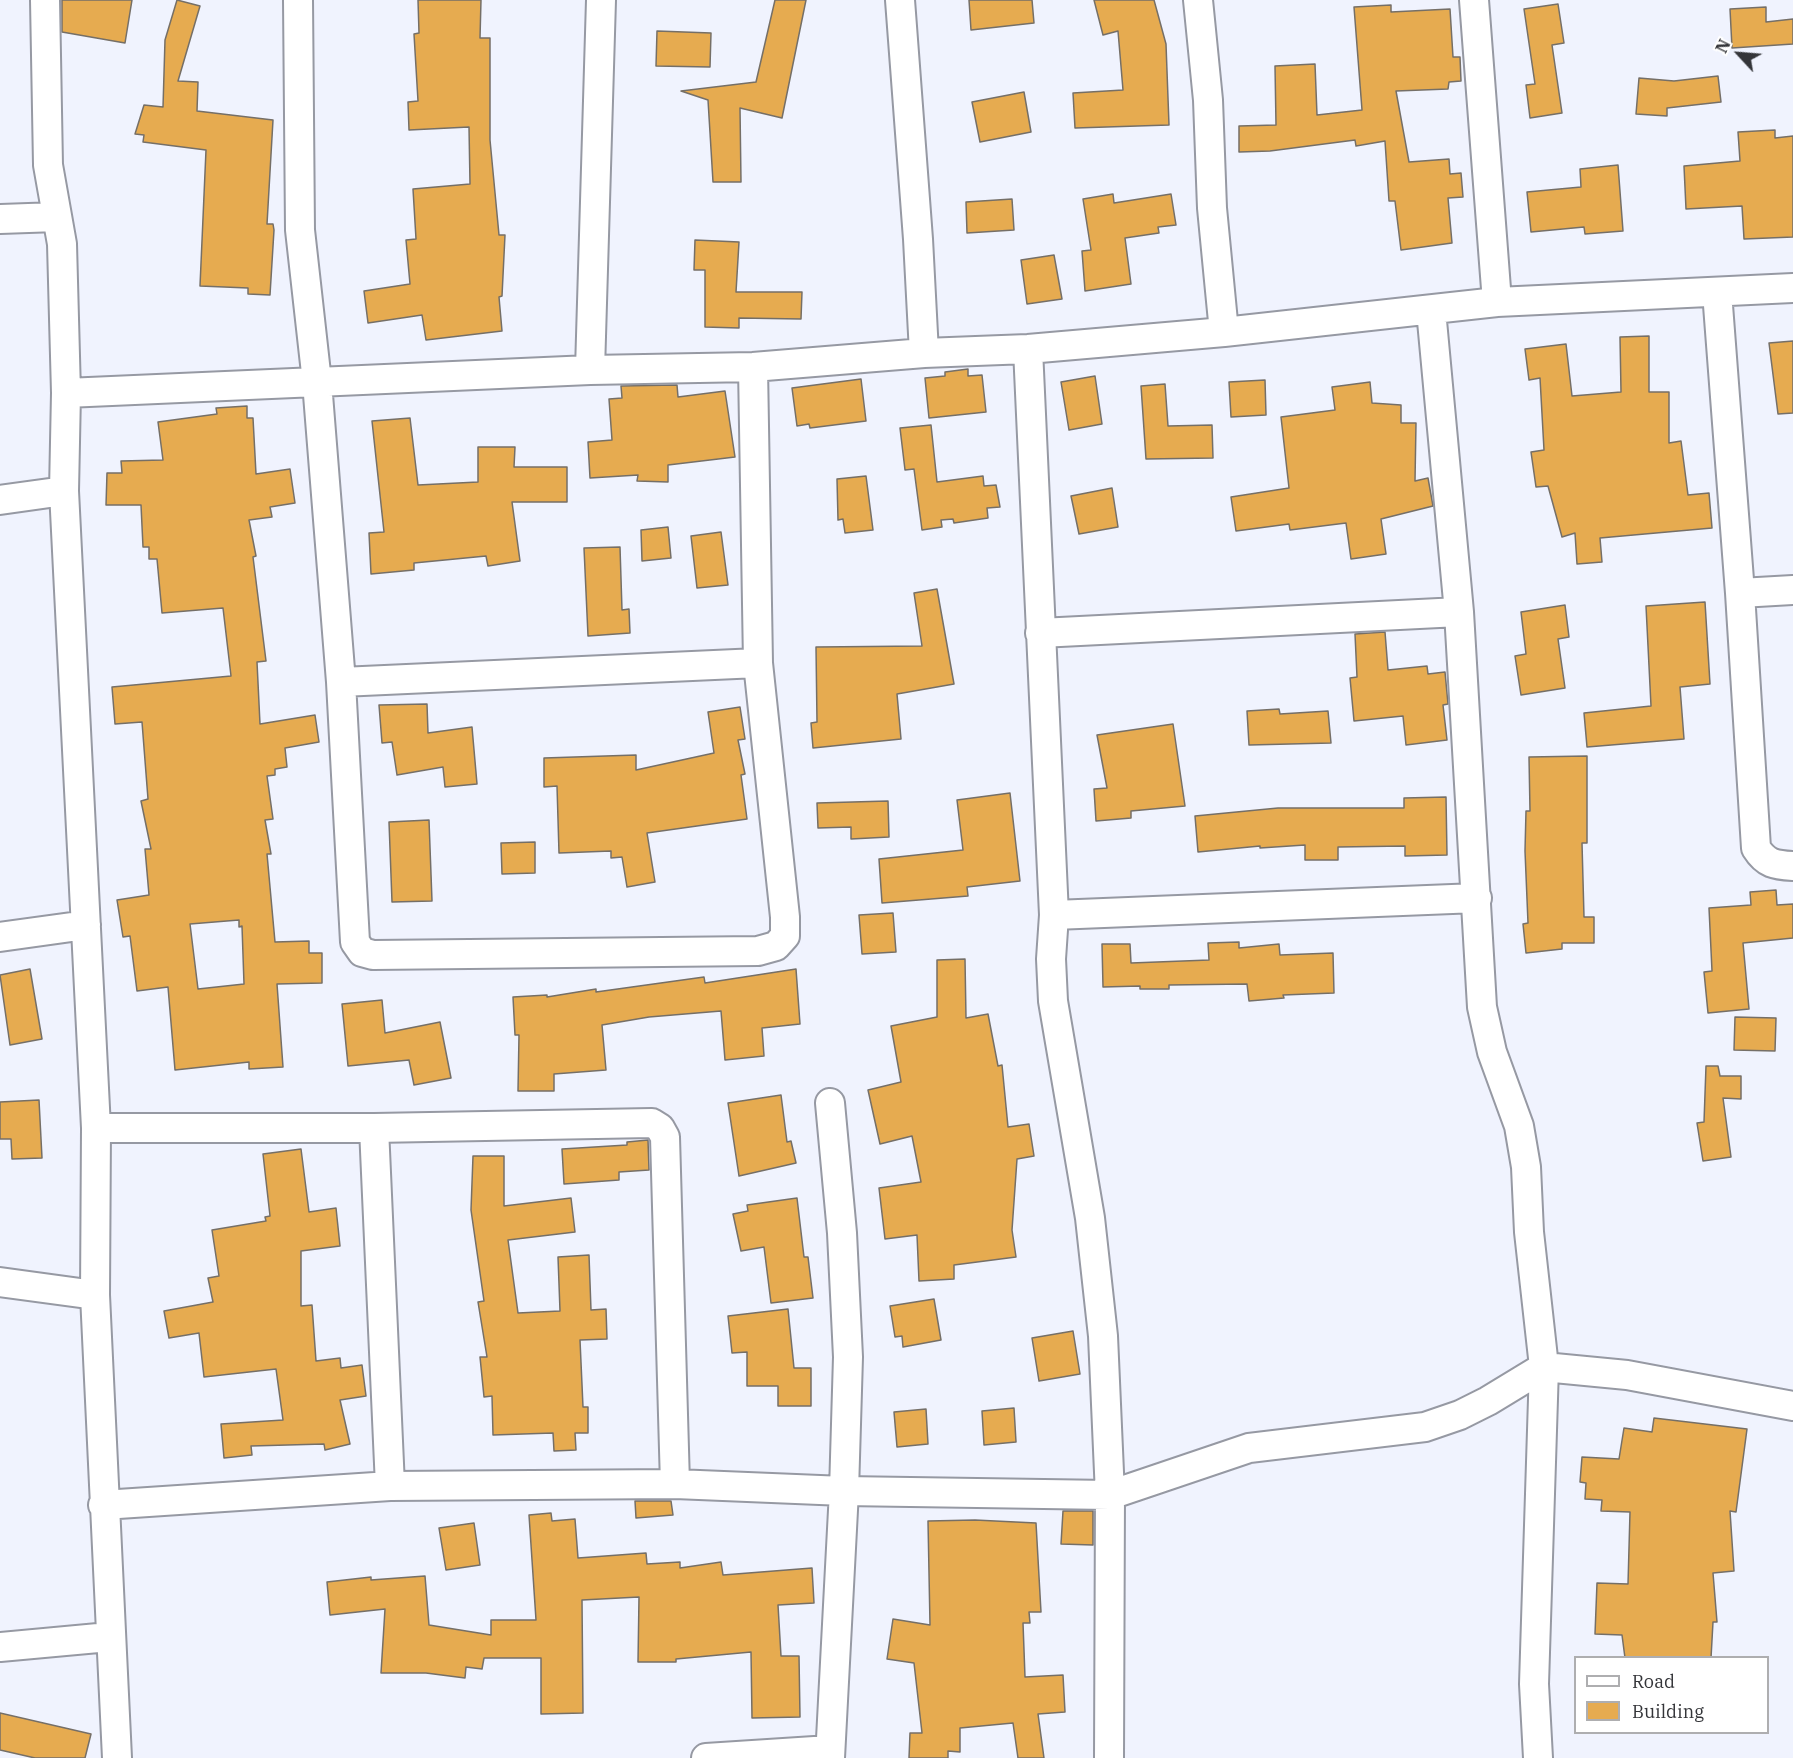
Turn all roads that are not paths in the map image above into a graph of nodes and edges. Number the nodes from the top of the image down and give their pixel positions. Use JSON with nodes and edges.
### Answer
{"nodes":[{"id":1,"x":45,"y":0,"type":"edge"},
{"id":2,"x":298,"y":0,"type":"edge"},
{"id":3,"x":601,"y":0,"type":"edge"},
{"id":4,"x":900,"y":0,"type":"edge"},
{"id":5,"x":1198,"y":0,"type":"edge"},
{"id":6,"x":1474,"y":0,"type":"edge"},
{"id":7,"x":57,"y":217,"type":"junction"},
{"id":8,"x":0,"y":219,"type":"edge"},
{"id":9,"x":1793,"y":288,"type":"edge"},
{"id":10,"x":1717,"y":292,"type":"junction"},
{"id":11,"x":1497,"y":302,"type":"junction"},
{"id":12,"x":1431,"y":310,"type":"junction"},
{"id":13,"x":1224,"y":332,"type":"junction"},
{"id":14,"x":1028,"y":349,"type":"junction"},
{"id":15,"x":924,"y":353,"type":"junction"},
{"id":16,"x":753,"y":367,"type":"junction"},
{"id":17,"x":590,"y":370,"type":"junction"},
{"id":18,"x":317,"y":382,"type":"junction"},
{"id":19,"x":66,"y":393,"type":"junction"},
{"id":20,"x":64,"y":491,"type":"junction"},
{"id":21,"x":0,"y":500,"type":"edge"},
{"id":22,"x":1793,"y":590,"type":"edge"},
{"id":23,"x":1740,"y":593,"type":"junction"},
{"id":24,"x":1459,"y":612,"type":"junction"},
{"id":25,"x":1040,"y":633,"type":"junction"},
{"id":26,"x":758,"y":663,"type":"junction"},
{"id":27,"x":341,"y":682,"type":"junction"},
{"id":28,"x":1793,"y":866,"type":"edge"},
{"id":29,"x":1477,"y":898,"type":"junction"},
{"id":30,"x":1054,"y":915,"type":"junction"},
{"id":31,"x":86,"y":925,"type":"junction"},
{"id":32,"x":0,"y":937,"type":"edge"},
{"id":33,"x":830,"y":1102,"type":"dead end"},
{"id":34,"x":96,"y":1128,"type":"junction"},
{"id":35,"x":374,"y":1128,"type":"junction"},
{"id":36,"x":0,"y":1282,"type":"edge"},
{"id":37,"x":94,"y":1295,"type":"junction"},
{"id":38,"x":1544,"y":1368,"type":"junction"},
{"id":39,"x":1793,"y":1406,"type":"edge"},
{"id":40,"x":675,"y":1484,"type":"junction"},
{"id":41,"x":390,"y":1486,"type":"junction"},
{"id":42,"x":844,"y":1491,"type":"junction"},
{"id":43,"x":1110,"y":1495,"type":"junction"},
{"id":44,"x":103,"y":1505,"type":"junction"},
{"id":45,"x":109,"y":1637,"type":"junction"},
{"id":46,"x":0,"y":1647,"type":"edge"},
{"id":47,"x":830,"y":1754,"type":"edge"},
{"id":48,"x":117,"y":1758,"type":"edge"},
{"id":49,"x":706,"y":1758,"type":"edge"},
{"id":50,"x":1109,"y":1758,"type":"edge"},
{"id":51,"x":1538,"y":1758,"type":"edge"}],
"edges":[{"from":1,"to":7,"type":"street"},
{"from":2,"to":18,"type":"street"},
{"from":3,"to":17,"type":"street"},
{"from":4,"to":15,"type":"street"},
{"from":5,"to":13,"type":"street"},
{"from":6,"to":11,"type":"street"},
{"from":7,"to":8,"type":"street"},
{"from":7,"to":19,"type":"street"},
{"from":9,"to":10,"type":"street"},
{"from":10,"to":11,"type":"street"},
{"from":10,"to":23,"type":"street"},
{"from":11,"to":12,"type":"street"},
{"from":12,"to":13,"type":"street"},
{"from":12,"to":24,"type":"street"},
{"from":13,"to":14,"type":"street"},
{"from":14,"to":15,"type":"street"},
{"from":14,"to":25,"type":"street"},
{"from":15,"to":16,"type":"street"},
{"from":16,"to":17,"type":"street"},
{"from":16,"to":26,"type":"street"},
{"from":17,"to":18,"type":"street"},
{"from":18,"to":19,"type":"street"},
{"from":18,"to":27,"type":"street"},
{"from":19,"to":20,"type":"street"},
{"from":20,"to":21,"type":"street"},
{"from":20,"to":31,"type":"street"},
{"from":22,"to":23,"type":"street"},
{"from":23,"to":28,"type":"street"},
{"from":24,"to":25,"type":"street"},
{"from":24,"to":29,"type":"street"},
{"from":25,"to":30,"type":"street"},
{"from":26,"to":27,"type":"street"},
{"from":26,"to":27,"type":"street"},
{"from":29,"to":30,"type":"street"},
{"from":29,"to":38,"type":"street"},
{"from":30,"to":43,"type":"street"},
{"from":31,"to":32,"type":"street"},
{"from":31,"to":34,"type":"street"},
{"from":33,"to":42,"type":"street"},
{"from":34,"to":35,"type":"street"},
{"from":34,"to":37,"type":"street"},
{"from":35,"to":40,"type":"street"},
{"from":35,"to":41,"type":"street"},
{"from":36,"to":37,"type":"street"},
{"from":37,"to":44,"type":"street"},
{"from":38,"to":39,"type":"street"},
{"from":38,"to":43,"type":"street"},
{"from":38,"to":51,"type":"street"},
{"from":40,"to":41,"type":"street"},
{"from":40,"to":42,"type":"street"},
{"from":41,"to":44,"type":"street"},
{"from":42,"to":43,"type":"street"},
{"from":42,"to":47,"type":"street"},
{"from":43,"to":50,"type":"street"},
{"from":44,"to":45,"type":"street"},
{"from":45,"to":46,"type":"street"},
{"from":45,"to":48,"type":"street"},
{"from":47,"to":49,"type":"street"}]}
